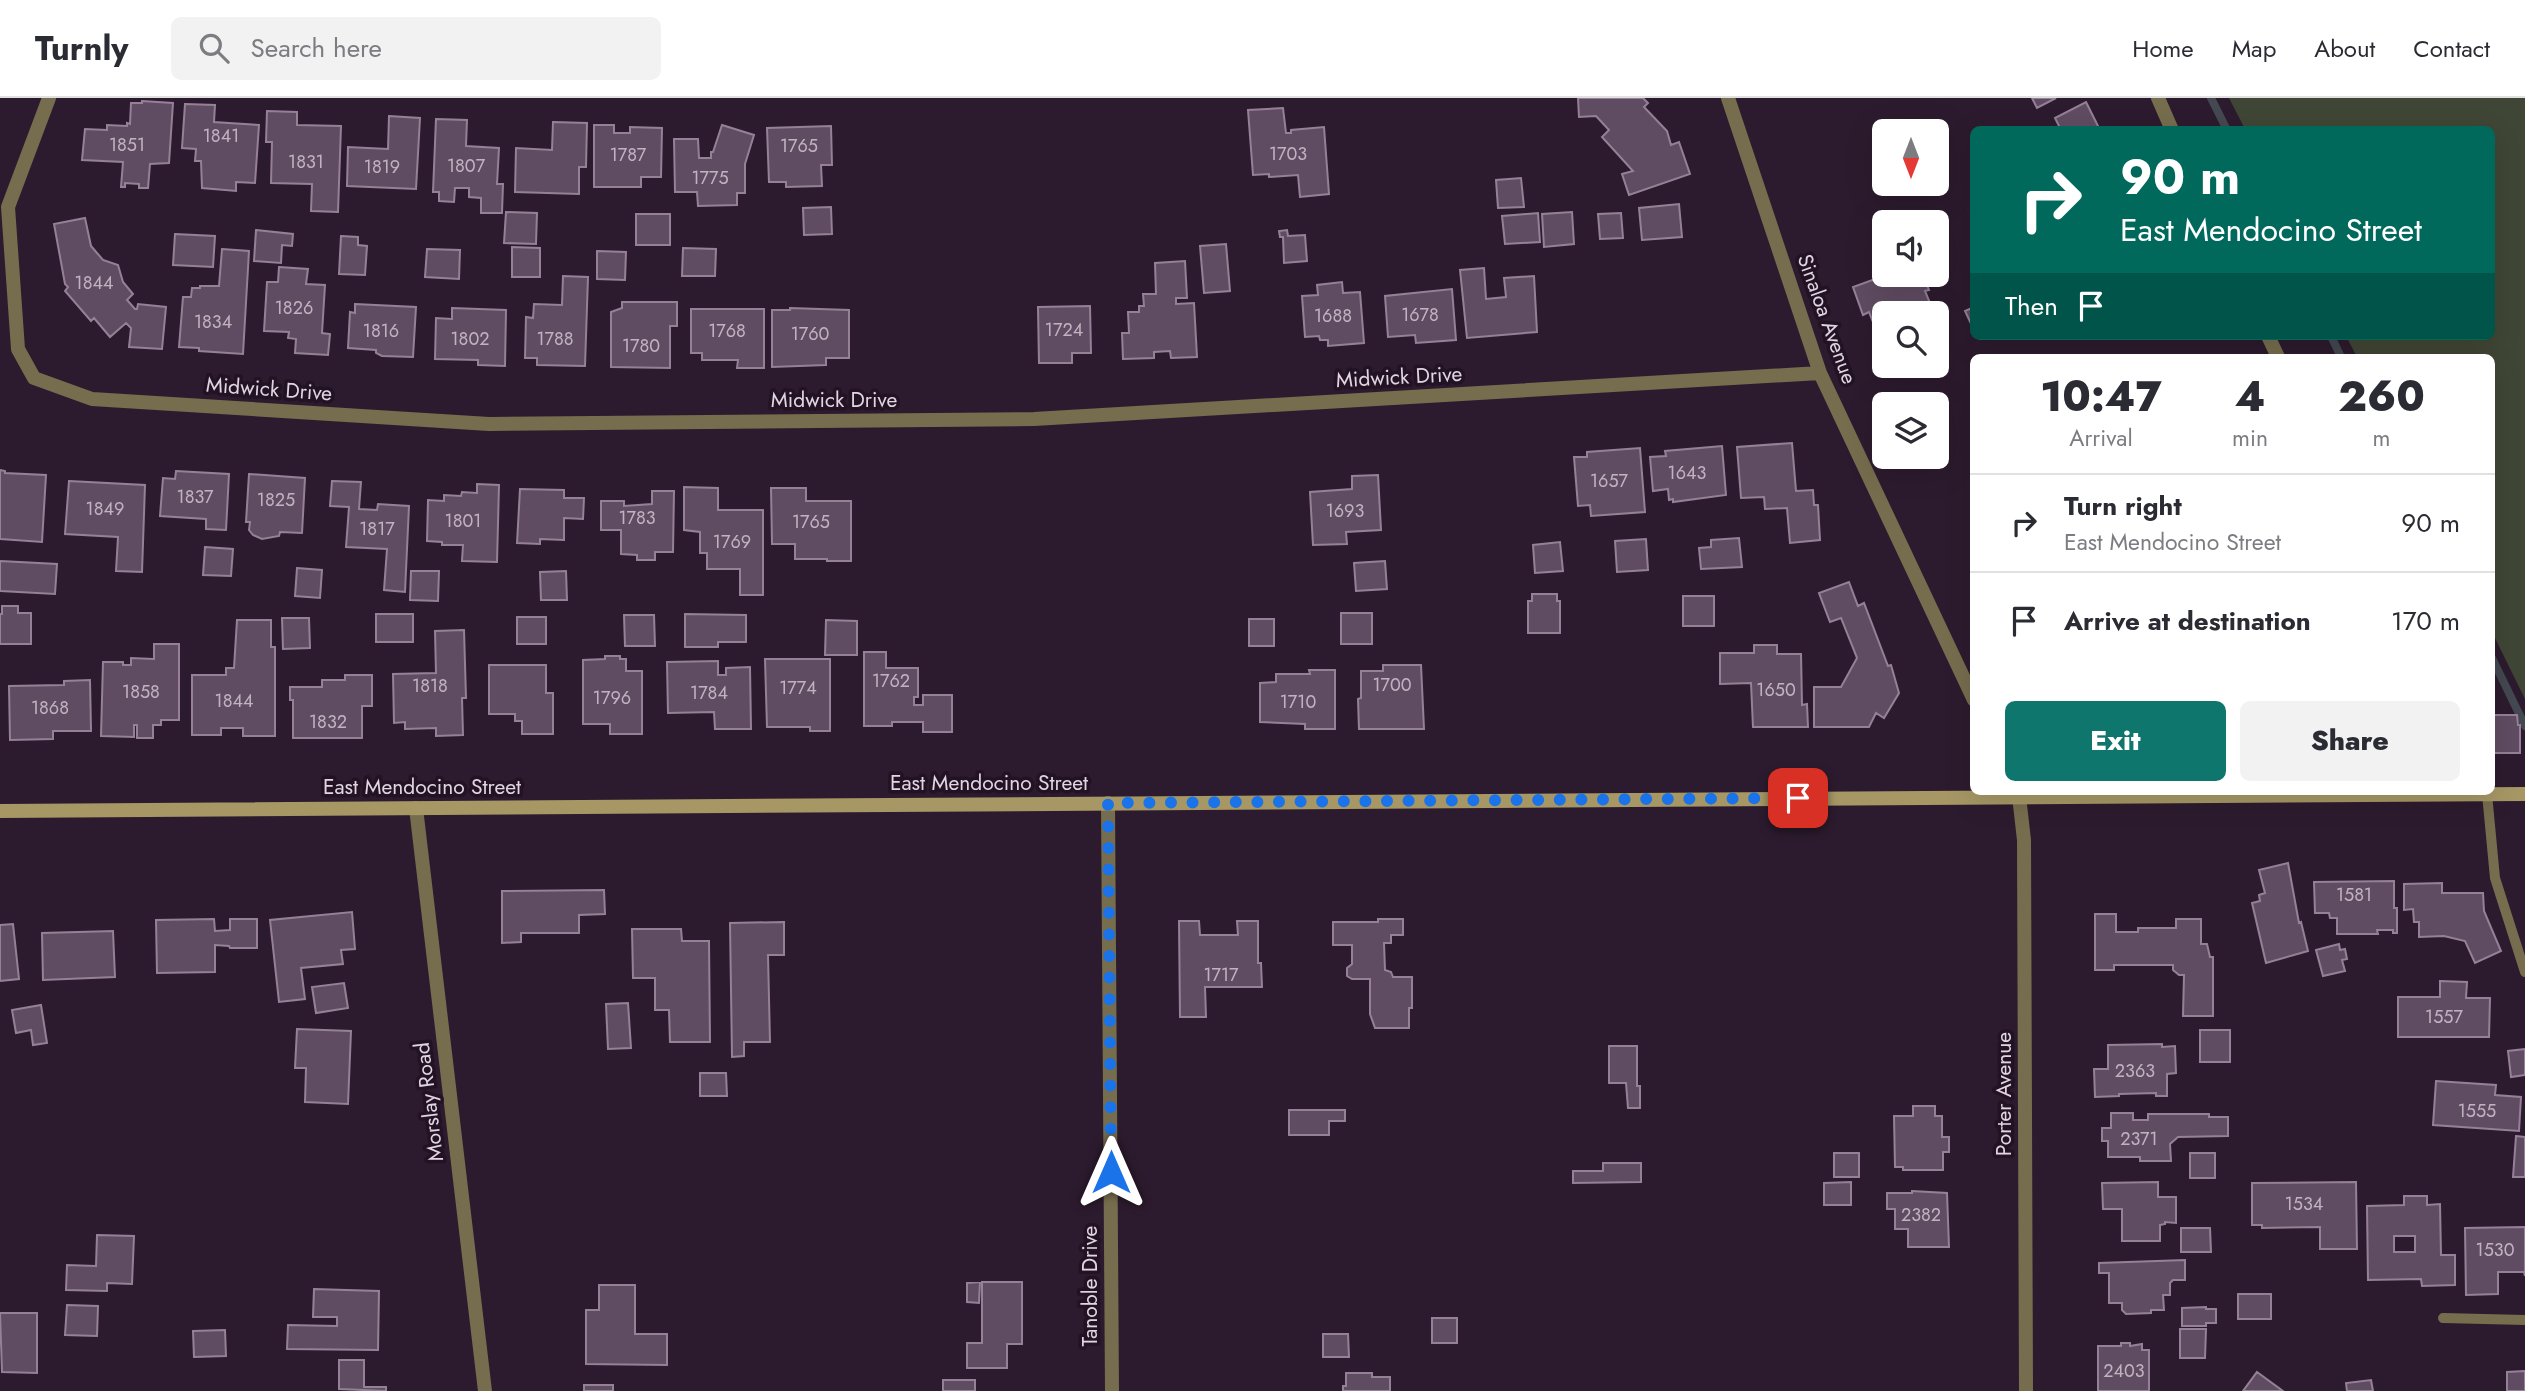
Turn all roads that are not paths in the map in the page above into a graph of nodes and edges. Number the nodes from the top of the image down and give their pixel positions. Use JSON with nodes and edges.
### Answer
{"nodes":[{"id":1,"x":49,"y":98,"type":"edge"},
{"id":2,"x":1728,"y":98,"type":"edge"},
{"id":3,"x":2158,"y":98,"type":"edge"},
{"id":4,"x":2170,"y":126,"type":"edge"},
{"id":5,"x":4,"y":207,"type":"edge"},
{"id":6,"x":1820,"y":373,"type":"junction"},
{"id":7,"x":1970,"y":692,"type":"edge"},
{"id":8,"x":1970,"y":794,"type":"edge"},
{"id":9,"x":2495,"y":794,"type":"edge"},
{"id":10,"x":2525,"y":794,"type":"edge"},
{"id":11,"x":2018,"y":795,"type":"edge"},
{"id":12,"x":2487,"y":795,"type":"edge"},
{"id":13,"x":1108,"y":803,"type":"junction"},
{"id":14,"x":416,"y":808,"type":"junction"},
{"id":15,"x":0,"y":811,"type":"edge"},
{"id":16,"x":2525,"y":972,"type":"edge"},
{"id":17,"x":2443,"y":1318,"type":"dead end"},
{"id":18,"x":2525,"y":1320,"type":"edge"},
{"id":19,"x":485,"y":1391,"type":"edge"},
{"id":20,"x":1112,"y":1391,"type":"edge"},
{"id":21,"x":2026,"y":1391,"type":"edge"}],
"edges":[{"from":1,"to":5,"type":"street"},
{"from":2,"to":6,"type":"street","name":"Sinaloa Avenue"},
{"from":3,"to":4,"type":"street"},
{"from":5,"to":6,"type":"street","name":"Midwick Drive"},
{"from":6,"to":7,"type":"street","name":"Sinaloa Avenue"},
{"from":8,"to":13,"type":"street","name":"East Mendocino Street"},
{"from":9,"to":10,"type":"street","name":"East Mendocino Street"},
{"from":11,"to":21,"type":"street","name":"Porter Avenue"},
{"from":12,"to":16,"type":"lane"},
{"from":13,"to":14,"type":"street","name":"East Mendocino Street"},
{"from":13,"to":20,"type":"street","name":"Tanoble Drive"},
{"from":14,"to":15,"type":"street","name":"East Mendocino Street"},
{"from":14,"to":19,"type":"street","name":"Morslay Road"},
{"from":17,"to":18,"type":"lane"}]}
